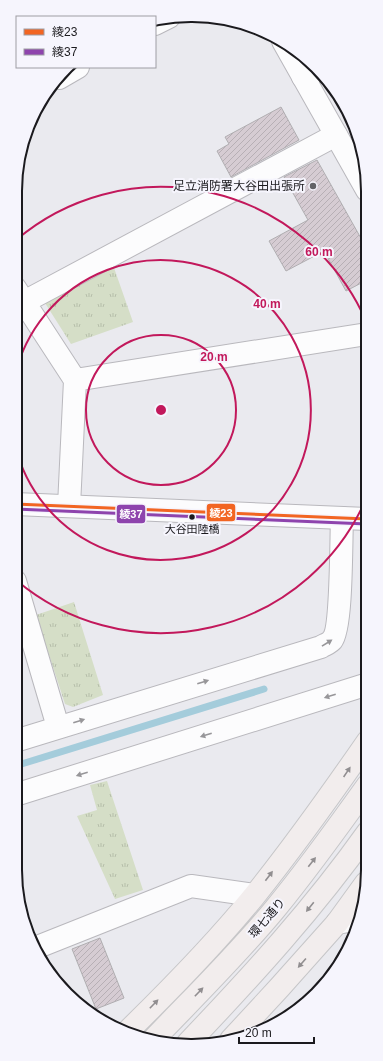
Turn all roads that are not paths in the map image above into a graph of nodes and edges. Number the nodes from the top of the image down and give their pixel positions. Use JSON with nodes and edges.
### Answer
{"nodes":[{"id":1,"x":301,"y":62,"type":"edge"},
{"id":2,"x":310,"y":73,"type":"edge"},
{"id":3,"x":336,"y":135,"type":"junction"},
{"id":4,"x":361,"y":181,"type":"edge"},
{"id":5,"x":22,"y":294,"type":"edge"},
{"id":6,"x":22,"y":298,"type":"edge"},
{"id":7,"x":361,"y":335,"type":"edge"},
{"id":8,"x":75,"y":380,"type":"junction"},
{"id":9,"x":22,"y":504,"type":"edge"},
{"id":10,"x":69,"y":506,"type":"junction"},
{"id":11,"x":342,"y":518,"type":"junction"},
{"id":12,"x":361,"y":519,"type":"edge"},
{"id":13,"x":22,"y":605,"type":"edge"},
{"id":14,"x":361,"y":686,"type":"edge"},
{"id":15,"x":58,"y":727,"type":"junction"},
{"id":16,"x":22,"y":739,"type":"edge"},
{"id":17,"x":361,"y":751,"type":"edge"},
{"id":18,"x":22,"y":793,"type":"edge"},
{"id":19,"x":361,"y":795,"type":"edge"},
{"id":20,"x":361,"y":842,"type":"edge"},
{"id":21,"x":360,"y":891,"type":"edge"},
{"id":22,"x":254,"y":895,"type":"junction"},
{"id":23,"x":353,"y":920,"type":"edge"},
{"id":24,"x":337,"y":923,"type":"junction"},
{"id":25,"x":40,"y":946,"type":"edge"},
{"id":26,"x":131,"y":1028,"type":"edge"},
{"id":27,"x":238,"y":1032,"type":"edge"},
{"id":28,"x":157,"y":1036,"type":"edge"},
{"id":29,"x":192,"y":1039,"type":"edge"}],
"edges":[{"from":1,"to":2,"type":"street"},
{"from":2,"to":3,"type":"street"},
{"from":3,"to":4,"type":"street"},
{"from":3,"to":5,"type":"street"},
{"from":6,"to":8,"type":"street"},
{"from":7,"to":8,"type":"street"},
{"from":8,"to":10,"type":"street"},
{"from":9,"to":10,"type":"street"},
{"from":10,"to":11,"type":"street"},
{"from":11,"to":12,"type":"street"},
{"from":15,"to":11,"type":"street","one_way":true},
{"from":13,"to":15,"type":"street"},
{"from":14,"to":18,"type":"street","one_way":true},
{"from":15,"to":16,"type":"street"},
{"from":22,"to":17,"type":"main road","one_way":true},
{"from":28,"to":19,"type":"main road","name":"環七通り","one_way":true},
{"from":20,"to":29,"type":"main road","one_way":true},
{"from":21,"to":24,"type":"main road"},
{"from":22,"to":25,"type":"street"},
{"from":26,"to":22,"type":"main road","one_way":true},
{"from":23,"to":24,"type":"street"},
{"from":24,"to":27,"type":"main road","one_way":true}]}
